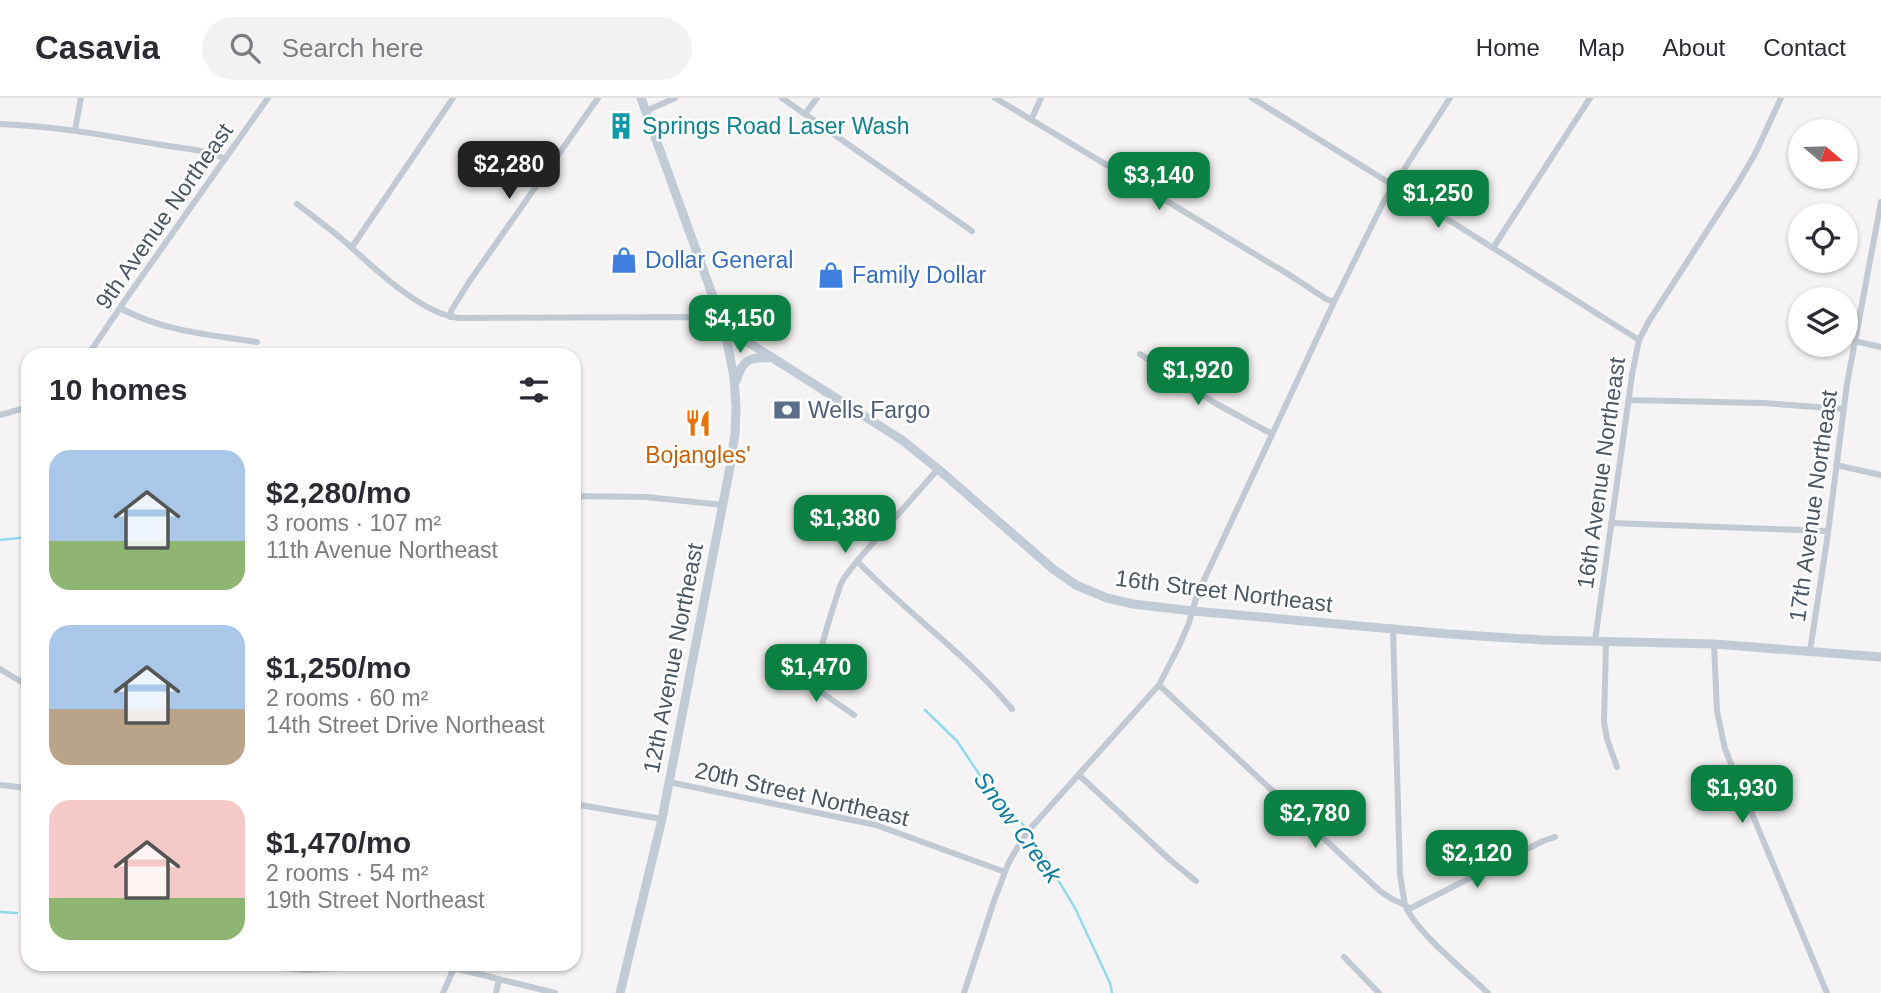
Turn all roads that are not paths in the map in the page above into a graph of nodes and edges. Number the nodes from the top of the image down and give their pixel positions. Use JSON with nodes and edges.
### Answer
{"nodes":[{"id":1,"x":82,"y":98,"type":"edge"},
{"id":2,"x":268,"y":98,"type":"edge"},
{"id":3,"x":453,"y":98,"type":"edge"},
{"id":4,"x":598,"y":98,"type":"edge"},
{"id":5,"x":641,"y":98,"type":"edge"},
{"id":6,"x":675,"y":98,"type":"edge"},
{"id":7,"x":782,"y":98,"type":"edge"},
{"id":8,"x":817,"y":98,"type":"edge"},
{"id":9,"x":995,"y":98,"type":"edge"},
{"id":10,"x":1041,"y":98,"type":"edge"},
{"id":11,"x":1252,"y":98,"type":"edge"},
{"id":12,"x":1450,"y":98,"type":"edge"},
{"id":13,"x":1590,"y":98,"type":"edge"},
{"id":14,"x":1781,"y":98,"type":"edge"},
{"id":15,"x":646,"y":111,"type":"junction"},
{"id":16,"x":805,"y":114,"type":"junction"},
{"id":17,"x":1031,"y":120,"type":"junction"},
{"id":18,"x":0,"y":124,"type":"edge"},
{"id":19,"x":75,"y":130,"type":"junction"},
{"id":20,"x":225,"y":159,"type":"junction"},
{"id":21,"x":1393,"y":186,"type":"junction"},
{"id":22,"x":1881,"y":202,"type":"edge"},
{"id":23,"x":297,"y":204,"type":"dead end"},
{"id":24,"x":972,"y":231,"type":"dead end"},
{"id":25,"x":352,"y":247,"type":"junction"},
{"id":26,"x":1493,"y":248,"type":"junction"},
{"id":27,"x":1334,"y":302,"type":"junction"},
{"id":28,"x":120,"y":308,"type":"junction"},
{"id":29,"x":450,"y":317,"type":"junction"},
{"id":30,"x":1858,"y":320,"type":"edge"},
{"id":31,"x":724,"y":327,"type":"junction"},
{"id":32,"x":1639,"y":340,"type":"junction"},
{"id":33,"x":257,"y":342,"type":"dead end"},
{"id":34,"x":1858,"y":342,"type":"edge"},
{"id":35,"x":1881,"y":347,"type":"edge"},
{"id":36,"x":93,"y":348,"type":"edge"},
{"id":37,"x":1140,"y":354,"type":"dead end"},
{"id":38,"x":1851,"y":357,"type":"edge"},
{"id":39,"x":774,"y":359,"type":"junction"},
{"id":40,"x":735,"y":388,"type":"junction"},
{"id":41,"x":1629,"y":400,"type":"junction"},
{"id":42,"x":21,"y":409,"type":"edge"},
{"id":43,"x":1843,"y":409,"type":"junction"},
{"id":44,"x":0,"y":415,"type":"edge"},
{"id":45,"x":1272,"y":434,"type":"junction"},
{"id":46,"x":1836,"y":466,"type":"junction"},
{"id":47,"x":938,"y":469,"type":"junction"},
{"id":48,"x":1881,"y":475,"type":"edge"},
{"id":49,"x":581,"y":496,"type":"edge"},
{"id":50,"x":723,"y":505,"type":"junction"},
{"id":51,"x":1611,"y":523,"type":"junction"},
{"id":52,"x":1828,"y":531,"type":"junction"},
{"id":53,"x":857,"y":561,"type":"junction"},
{"id":54,"x":1192,"y":611,"type":"junction"},
{"id":55,"x":1393,"y":629,"type":"junction"},
{"id":56,"x":1595,"y":641,"type":"junction"},
{"id":57,"x":1606,"y":641,"type":"junction"},
{"id":58,"x":1714,"y":644,"type":"junction"},
{"id":59,"x":1811,"y":651,"type":"junction"},
{"id":60,"x":1881,"y":657,"type":"edge"},
{"id":61,"x":0,"y":669,"type":"edge"},
{"id":62,"x":21,"y":682,"type":"edge"},
{"id":63,"x":1159,"y":685,"type":"junction"},
{"id":64,"x":1012,"y":709,"type":"dead end"},
{"id":65,"x":853,"y":715,"type":"dead end"},
{"id":66,"x":1617,"y":766,"type":"dead end"},
{"id":67,"x":1079,"y":775,"type":"junction"},
{"id":68,"x":669,"y":782,"type":"junction"},
{"id":69,"x":0,"y":785,"type":"edge"},
{"id":70,"x":21,"y":787,"type":"edge"},
{"id":71,"x":581,"y":805,"type":"edge"},
{"id":72,"x":662,"y":819,"type":"junction"},
{"id":73,"x":1555,"y":837,"type":"dead end"},
{"id":74,"x":1005,"y":872,"type":"junction"},
{"id":75,"x":1196,"y":881,"type":"dead end"},
{"id":76,"x":1405,"y":905,"type":"junction"},
{"id":77,"x":1344,"y":957,"type":"dead end"},
{"id":78,"x":453,"y":971,"type":"edge"},
{"id":79,"x":479,"y":971,"type":"edge"},
{"id":80,"x":499,"y":979,"type":"junction"},
{"id":81,"x":443,"y":993,"type":"edge"},
{"id":82,"x":496,"y":993,"type":"edge"},
{"id":83,"x":555,"y":993,"type":"edge"},
{"id":84,"x":620,"y":993,"type":"edge"},
{"id":85,"x":964,"y":993,"type":"edge"},
{"id":86,"x":1379,"y":993,"type":"edge"},
{"id":87,"x":1488,"y":993,"type":"edge"},
{"id":88,"x":1827,"y":993,"type":"edge"}],
"edges":[{"from":1,"to":19,"type":"street"},
{"from":2,"to":20,"type":"street","name":"9th Avenue Northeast"},
{"from":3,"to":25,"type":"street"},
{"from":4,"to":29,"type":"street"},
{"from":5,"to":15,"type":"main road"},
{"from":6,"to":15,"type":"street"},
{"from":7,"to":16,"type":"street"},
{"from":8,"to":16,"type":"street"},
{"from":9,"to":17,"type":"street"},
{"from":10,"to":17,"type":"street"},
{"from":11,"to":21,"type":"street"},
{"from":12,"to":21,"type":"street"},
{"from":13,"to":26,"type":"street"},
{"from":14,"to":32,"type":"street","name":"16th Avenue Northeast"},
{"from":15,"to":31,"type":"main road"},
{"from":16,"to":24,"type":"street"},
{"from":17,"to":27,"type":"street"},
{"from":18,"to":19,"type":"street"},
{"from":19,"to":20,"type":"street"},
{"from":20,"to":28,"type":"street","name":"9th Avenue Northeast"},
{"from":21,"to":26,"type":"street"},
{"from":21,"to":27,"type":"street"},
{"from":22,"to":30,"type":"street","name":"17th Avenue Northeast"},
{"from":23,"to":25,"type":"street"},
{"from":25,"to":29,"type":"street"},
{"from":26,"to":32,"type":"street"},
{"from":27,"to":45,"type":"street"},
{"from":28,"to":33,"type":"street"},
{"from":28,"to":36,"type":"street","name":"9th Avenue Northeast"},
{"from":29,"to":31,"type":"street"},
{"from":31,"to":39,"type":"main road","name":"16th Street Northeast"},
{"from":31,"to":40,"type":"main road","name":"12th Avenue Northeast"},
{"from":32,"to":41,"type":"street","name":"16th Avenue Northeast"},
{"from":34,"to":35,"type":"street"},
{"from":37,"to":45,"type":"street"},
{"from":38,"to":43,"type":"street","name":"17th Avenue Northeast"},
{"from":39,"to":40,"type":"main road"},
{"from":39,"to":47,"type":"main road","name":"16th Street Northeast"},
{"from":40,"to":50,"type":"main road","name":"12th Avenue Northeast"},
{"from":41,"to":43,"type":"street"},
{"from":41,"to":51,"type":"street","name":"16th Avenue Northeast"},
{"from":42,"to":44,"type":"street"},
{"from":43,"to":46,"type":"street","name":"17th Avenue Northeast"},
{"from":45,"to":54,"type":"street"},
{"from":46,"to":48,"type":"street"},
{"from":46,"to":52,"type":"street","name":"17th Avenue Northeast"},
{"from":47,"to":53,"type":"street"},
{"from":47,"to":54,"type":"main road","name":"16th Street Northeast"},
{"from":49,"to":50,"type":"street"},
{"from":50,"to":68,"type":"main road","name":"12th Avenue Northeast"},
{"from":51,"to":52,"type":"street"},
{"from":51,"to":56,"type":"street","name":"16th Avenue Northeast"},
{"from":52,"to":59,"type":"street","name":"17th Avenue Northeast"},
{"from":53,"to":64,"type":"street"},
{"from":53,"to":65,"type":"street"},
{"from":54,"to":55,"type":"main road","name":"16th Street Northeast"},
{"from":54,"to":63,"type":"street"},
{"from":55,"to":56,"type":"main road","name":"16th Street Northeast"},
{"from":55,"to":76,"type":"street"},
{"from":56,"to":57,"type":"main road","name":"16th Street Northeast"},
{"from":57,"to":58,"type":"main road","name":"16th Street Northeast"},
{"from":57,"to":66,"type":"street"},
{"from":58,"to":59,"type":"main road","name":"16th Street Northeast"},
{"from":58,"to":88,"type":"street"},
{"from":59,"to":60,"type":"main road","name":"16th Street Northeast"},
{"from":61,"to":62,"type":"street"},
{"from":63,"to":67,"type":"street"},
{"from":63,"to":76,"type":"street"},
{"from":67,"to":74,"type":"street"},
{"from":67,"to":75,"type":"street"},
{"from":68,"to":72,"type":"main road","name":"12th Avenue Northeast"},
{"from":68,"to":74,"type":"street","name":"20th Street Northeast"},
{"from":69,"to":70,"type":"street"},
{"from":71,"to":72,"type":"street"},
{"from":72,"to":84,"type":"main road","name":"12th Avenue Northeast"},
{"from":73,"to":76,"type":"street"},
{"from":74,"to":85,"type":"street"},
{"from":76,"to":87,"type":"street"},
{"from":77,"to":86,"type":"street"},
{"from":78,"to":81,"type":"street"},
{"from":79,"to":80,"type":"street"},
{"from":80,"to":82,"type":"street"},
{"from":80,"to":83,"type":"street"}]}
